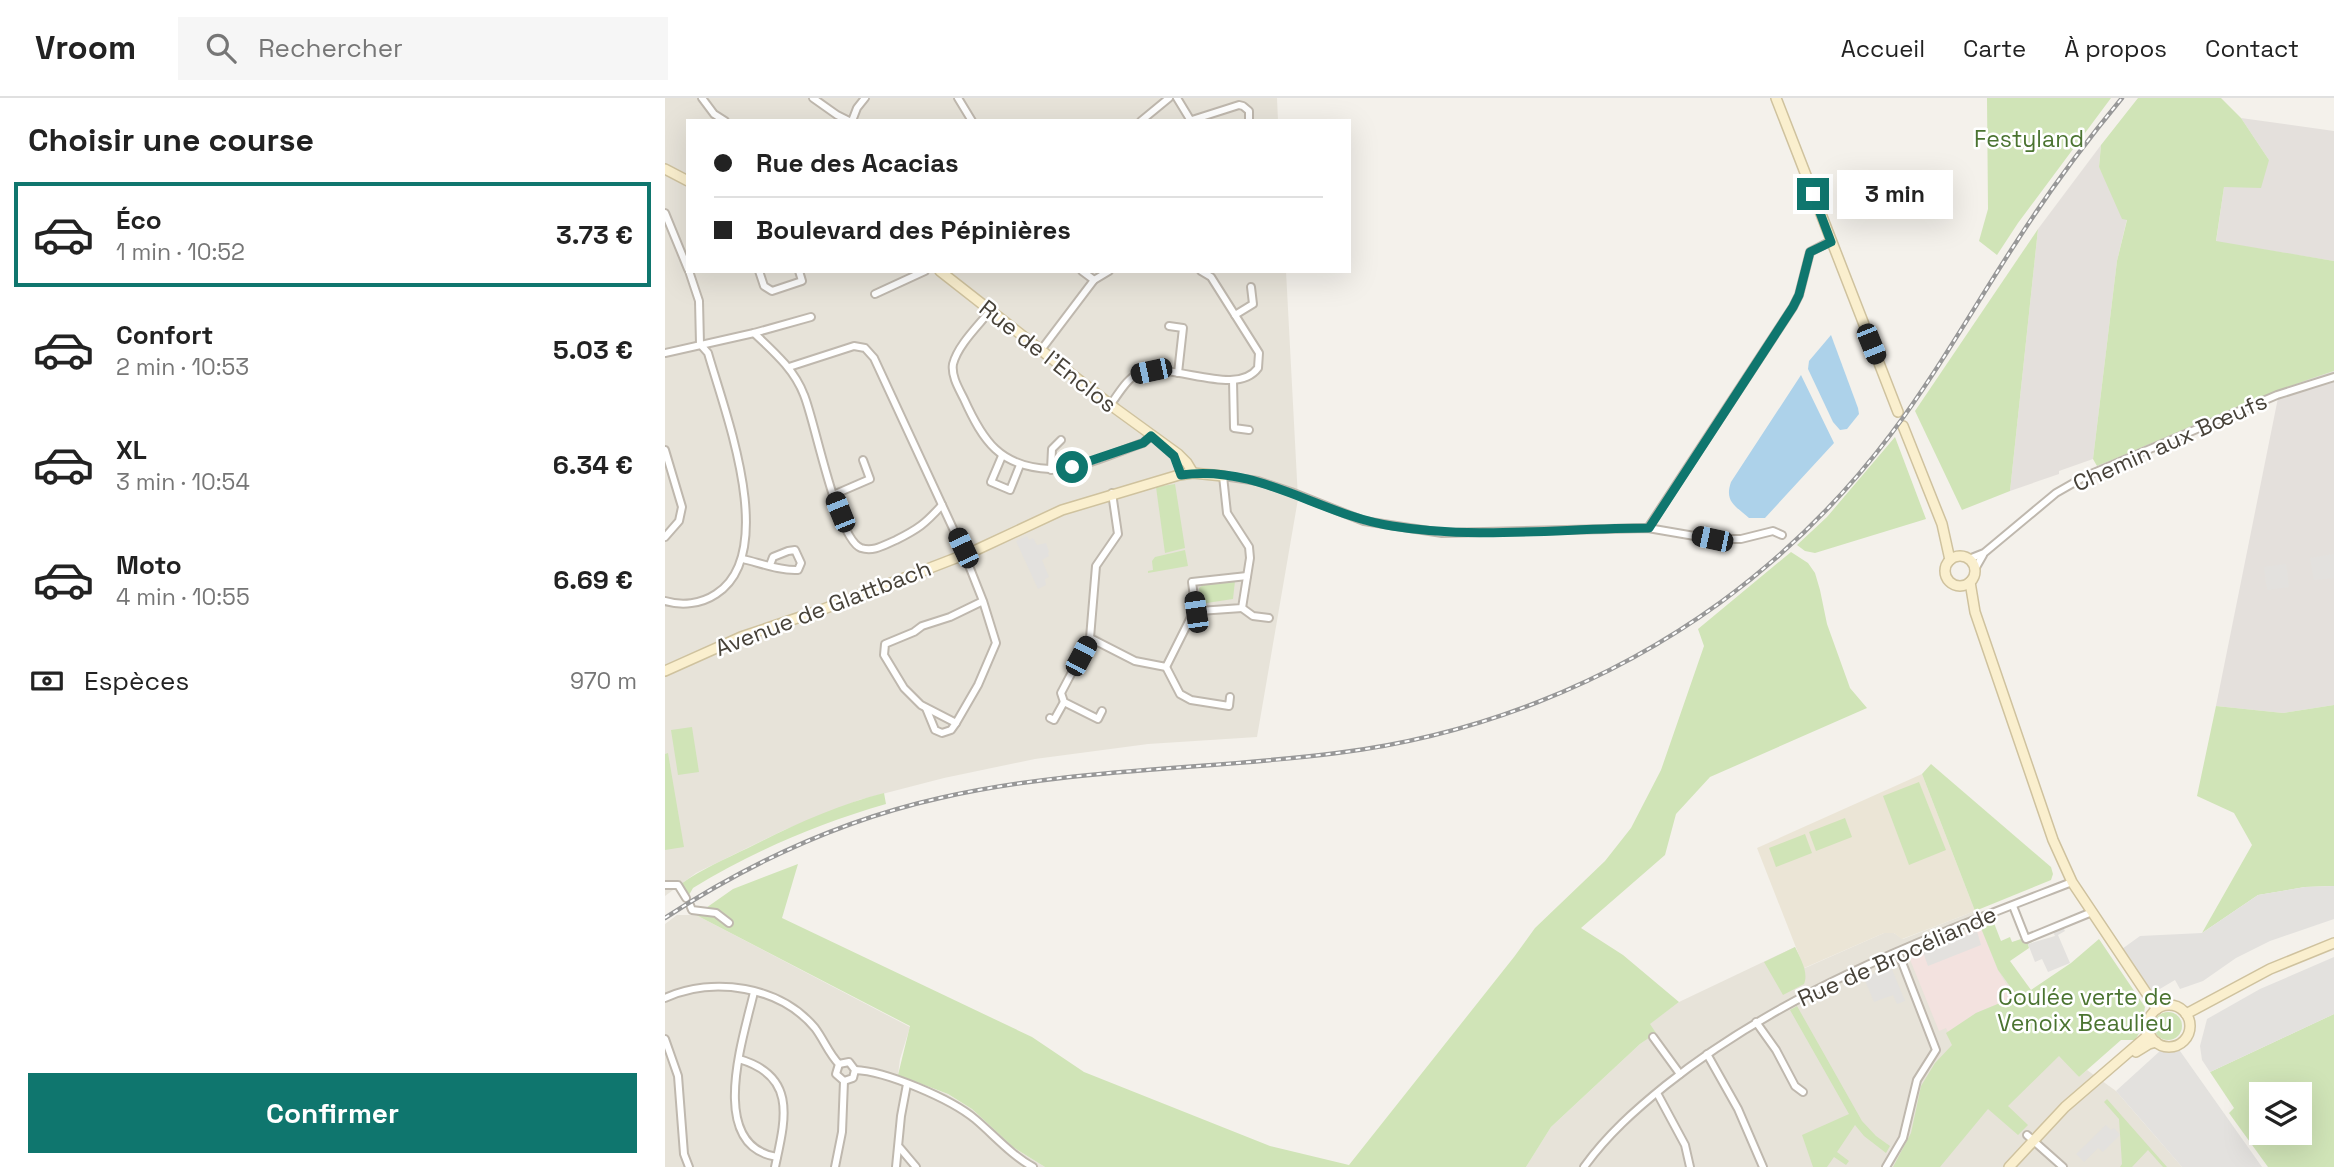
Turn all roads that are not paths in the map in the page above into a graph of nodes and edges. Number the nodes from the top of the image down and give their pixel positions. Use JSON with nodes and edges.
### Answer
{"nodes":[{"id":1,"x":702,"y":98,"type":"edge"},
{"id":2,"x":813,"y":98,"type":"edge"},
{"id":3,"x":865,"y":98,"type":"edge"},
{"id":4,"x":958,"y":98,"type":"edge"},
{"id":5,"x":1169,"y":98,"type":"edge"},
{"id":6,"x":1177,"y":98,"type":"edge"},
{"id":7,"x":1776,"y":98,"type":"edge"},
{"id":8,"x":722,"y":119,"type":"edge"},
{"id":9,"x":845,"y":119,"type":"edge"},
{"id":10,"x":851,"y":119,"type":"edge"},
{"id":11,"x":971,"y":119,"type":"edge"},
{"id":12,"x":1143,"y":119,"type":"edge"},
{"id":13,"x":1190,"y":119,"type":"edge"},
{"id":14,"x":1194,"y":119,"type":"edge"},
{"id":15,"x":1249,"y":119,"type":"edge"},
{"id":16,"x":665,"y":169,"type":"edge"},
{"id":17,"x":686,"y":180,"type":"edge"},
{"id":18,"x":665,"y":213,"type":"edge"},
{"id":19,"x":1831,"y":242,"type":"junction"},
{"id":20,"x":686,"y":265,"type":"edge"},
{"id":21,"x":689,"y":273,"type":"edge"},
{"id":22,"x":760,"y":273,"type":"edge"},
{"id":23,"x":800,"y":273,"type":"edge"},
{"id":24,"x":921,"y":273,"type":"edge"},
{"id":25,"x":942,"y":273,"type":"edge"},
{"id":26,"x":1084,"y":273,"type":"edge"},
{"id":27,"x":1106,"y":273,"type":"edge"},
{"id":28,"x":1204,"y":273,"type":"edge"},
{"id":29,"x":1094,"y":281,"type":"junction"},
{"id":30,"x":1251,"y":287,"type":"dead end"},
{"id":31,"x":875,"y":294,"type":"dead end"},
{"id":32,"x":990,"y":311,"type":"junction"},
{"id":33,"x":1235,"y":315,"type":"junction"},
{"id":34,"x":811,"y":317,"type":"dead end"},
{"id":35,"x":1169,"y":327,"type":"dead end"},
{"id":36,"x":754,"y":333,"type":"junction"},
{"id":37,"x":700,"y":344,"type":"junction"},
{"id":38,"x":1041,"y":350,"type":"junction"},
{"id":39,"x":665,"y":353,"type":"edge"},
{"id":40,"x":789,"y":367,"type":"junction"},
{"id":41,"x":1178,"y":373,"type":"junction"},
{"id":42,"x":2334,"y":377,"type":"edge"},
{"id":43,"x":1233,"y":380,"type":"junction"},
{"id":44,"x":2324,"y":380,"type":"junction"},
{"id":45,"x":2334,"y":384,"type":"edge"},
{"id":46,"x":1110,"y":405,"type":"junction"},
{"id":47,"x":1898,"y":412,"type":"dead end"},
{"id":48,"x":1903,"y":426,"type":"dead end"},
{"id":49,"x":1249,"y":430,"type":"dead end"},
{"id":50,"x":1154,"y":438,"type":"junction"},
{"id":51,"x":1061,"y":440,"type":"dead end"},
{"id":52,"x":665,"y":450,"type":"edge"},
{"id":53,"x":1002,"y":456,"type":"junction"},
{"id":54,"x":863,"y":460,"type":"dead end"},
{"id":55,"x":1020,"y":465,"type":"junction"},
{"id":56,"x":1051,"y":470,"type":"junction"},
{"id":57,"x":1193,"y":473,"type":"junction"},
{"id":58,"x":1180,"y":475,"type":"junction"},
{"id":59,"x":1223,"y":476,"type":"junction"},
{"id":60,"x":1112,"y":493,"type":"junction"},
{"id":61,"x":833,"y":495,"type":"junction"},
{"id":62,"x":942,"y":505,"type":"junction"},
{"id":63,"x":1649,"y":528,"type":"junction"},
{"id":64,"x":1782,"y":535,"type":"dead end"},
{"id":65,"x":665,"y":537,"type":"edge"},
{"id":66,"x":1984,"y":553,"type":"junction"},
{"id":67,"x":965,"y":554,"type":"junction"},
{"id":68,"x":743,"y":559,"type":"junction"},
{"id":69,"x":1952,"y":559,"type":"junction"},
{"id":70,"x":1969,"y":559,"type":"junction"},
{"id":71,"x":770,"y":565,"type":"junction"},
{"id":72,"x":1975,"y":569,"type":"junction"},
{"id":73,"x":1247,"y":576,"type":"junction"},
{"id":74,"x":1970,"y":582,"type":"junction"},
{"id":75,"x":1957,"y":586,"type":"junction"},
{"id":76,"x":665,"y":601,"type":"edge"},
{"id":77,"x":983,"y":601,"type":"junction"},
{"id":78,"x":1242,"y":608,"type":"junction"},
{"id":79,"x":1196,"y":612,"type":"junction"},
{"id":80,"x":1975,"y":612,"type":"junction"},
{"id":81,"x":1269,"y":618,"type":"dead end"},
{"id":82,"x":1090,"y":638,"type":"junction"},
{"id":83,"x":1166,"y":667,"type":"junction"},
{"id":84,"x":665,"y":671,"type":"edge"},
{"id":85,"x":1230,"y":697,"type":"dead end"},
{"id":86,"x":1064,"y":702,"type":"junction"},
{"id":87,"x":926,"y":708,"type":"junction"},
{"id":88,"x":1102,"y":711,"type":"dead end"},
{"id":89,"x":1049,"y":718,"type":"dead end"},
{"id":90,"x":956,"y":723,"type":"junction"},
{"id":91,"x":2072,"y":882,"type":"junction"},
{"id":92,"x":665,"y":885,"type":"edge"},
{"id":93,"x":686,"y":898,"type":"dead end"},
{"id":94,"x":690,"y":905,"type":"dead end"},
{"id":95,"x":2013,"y":905,"type":"junction"},
{"id":96,"x":2092,"y":912,"type":"junction"},
{"id":97,"x":729,"y":923,"type":"dead end"},
{"id":98,"x":2334,"y":943,"type":"edge"},
{"id":99,"x":1898,"y":952,"type":"junction"},
{"id":100,"x":754,"y":992,"type":"junction"},
{"id":101,"x":665,"y":998,"type":"edge"},
{"id":102,"x":2157,"y":1009,"type":"junction"},
{"id":103,"x":2186,"y":1014,"type":"junction"},
{"id":104,"x":1756,"y":1022,"type":"junction"},
{"id":105,"x":2149,"y":1031,"type":"junction"},
{"id":106,"x":1653,"y":1037,"type":"dead end"},
{"id":107,"x":665,"y":1039,"type":"edge"},
{"id":108,"x":2156,"y":1042,"type":"junction"},
{"id":109,"x":1707,"y":1054,"type":"junction"},
{"id":110,"x":739,"y":1059,"type":"junction"},
{"id":111,"x":839,"y":1064,"type":"junction"},
{"id":112,"x":855,"y":1070,"type":"junction"},
{"id":113,"x":1680,"y":1074,"type":"junction"},
{"id":114,"x":843,"y":1081,"type":"junction"},
{"id":115,"x":907,"y":1084,"type":"junction"},
{"id":116,"x":1803,"y":1092,"type":"dead end"},
{"id":117,"x":1657,"y":1093,"type":"junction"},
{"id":118,"x":2032,"y":1139,"type":"junction"},
{"id":119,"x":900,"y":1148,"type":"junction"},
{"id":120,"x":777,"y":1157,"type":"junction"},
{"id":121,"x":689,"y":1167,"type":"edge"},
{"id":122,"x":775,"y":1167,"type":"edge"},
{"id":123,"x":835,"y":1167,"type":"edge"},
{"id":124,"x":896,"y":1167,"type":"edge"},
{"id":125,"x":916,"y":1167,"type":"edge"},
{"id":126,"x":1033,"y":1167,"type":"edge"},
{"id":127,"x":1584,"y":1167,"type":"edge"},
{"id":128,"x":1689,"y":1167,"type":"edge"},
{"id":129,"x":1763,"y":1167,"type":"edge"},
{"id":130,"x":1887,"y":1167,"type":"edge"},
{"id":131,"x":2009,"y":1167,"type":"edge"},
{"id":132,"x":2016,"y":1167,"type":"edge"},
{"id":133,"x":2063,"y":1167,"type":"edge"}],
"edges":[{"from":1,"to":8,"type":"street"},
{"from":2,"to":9,"type":"street"},
{"from":3,"to":10,"type":"street"},
{"from":4,"to":11,"type":"street"},
{"from":5,"to":12,"type":"street"},
{"from":6,"to":13,"type":"street"},
{"from":7,"to":19,"type":"street"},
{"from":14,"to":15,"type":"street"},
{"from":16,"to":17,"type":"street"},
{"from":18,"to":20,"type":"street"},
{"from":19,"to":47,"type":"street"},
{"from":19,"to":63,"type":"street"},
{"from":21,"to":37,"type":"street"},
{"from":22,"to":23,"type":"street"},
{"from":24,"to":31,"type":"street"},
{"from":25,"to":32,"type":"street","name":"Rue de l'Enclos"},
{"from":26,"to":29,"type":"street"},
{"from":27,"to":29,"type":"street"},
{"from":28,"to":33,"type":"street"},
{"from":29,"to":38,"type":"street"},
{"from":30,"to":33,"type":"street"},
{"from":32,"to":38,"type":"street","name":"Rue de l'Enclos"},
{"from":32,"to":53,"type":"street"},
{"from":33,"to":43,"type":"street"},
{"from":34,"to":36,"type":"street"},
{"from":35,"to":41,"type":"street"},
{"from":36,"to":37,"type":"street"},
{"from":36,"to":40,"type":"street"},
{"from":37,"to":39,"type":"street"},
{"from":37,"to":68,"type":"street"},
{"from":38,"to":46,"type":"street","name":"Rue de l'Enclos"},
{"from":40,"to":61,"type":"street"},
{"from":40,"to":62,"type":"street"},
{"from":41,"to":43,"type":"street"},
{"from":41,"to":46,"type":"street"},
{"from":42,"to":44,"type":"street","name":"Chemin aux Bœufs"},
{"from":43,"to":49,"type":"street"},
{"from":44,"to":45,"type":"street"},
{"from":44,"to":66,"type":"street","name":"Chemin aux Bœufs"},
{"from":46,"to":50,"type":"street","name":"Rue de l'Enclos"},
{"from":48,"to":69,"type":"street"},
{"from":50,"to":56,"type":"street"},
{"from":50,"to":57,"type":"street","name":"Rue de l'Enclos"},
{"from":50,"to":58,"type":"street","name":"Rue de l'Enclos"},
{"from":51,"to":56,"type":"street"},
{"from":52,"to":65,"type":"street"},
{"from":53,"to":55,"type":"street"},
{"from":53,"to":55,"type":"street"},
{"from":54,"to":61,"type":"street"},
{"from":55,"to":56,"type":"street"},
{"from":57,"to":58,"type":"street"},
{"from":57,"to":59,"type":"street"},
{"from":58,"to":60,"type":"street","name":"Avenue de Glattbach"},
{"from":59,"to":63,"type":"street"},
{"from":59,"to":73,"type":"street"},
{"from":60,"to":67,"type":"street","name":"Avenue de Glattbach"},
{"from":60,"to":82,"type":"street"},
{"from":61,"to":62,"type":"street"},
{"from":62,"to":67,"type":"street"},
{"from":63,"to":64,"type":"street"},
{"from":66,"to":70,"type":"street","name":"Chemin aux Bœufs"},
{"from":66,"to":72,"type":"street","name":"Chemin aux Bœufs"},
{"from":67,"to":77,"type":"street"},
{"from":67,"to":84,"type":"street","name":"Avenue de Glattbach"},
{"from":68,"to":71,"type":"street"},
{"from":68,"to":76,"type":"street"},
{"from":69,"to":70,"type":"street"},
{"from":69,"to":75,"type":"street"},
{"from":70,"to":72,"type":"street"},
{"from":71,"to":71,"type":"street"},
{"from":72,"to":74,"type":"street"},
{"from":73,"to":78,"type":"street"},
{"from":73,"to":79,"type":"street"},
{"from":74,"to":75,"type":"street"},
{"from":74,"to":80,"type":"street"},
{"from":75,"to":80,"type":"street"},
{"from":77,"to":87,"type":"street"},
{"from":77,"to":90,"type":"street"},
{"from":78,"to":79,"type":"street"},
{"from":78,"to":81,"type":"street"},
{"from":79,"to":83,"type":"street"},
{"from":80,"to":91,"type":"street"},
{"from":82,"to":83,"type":"street"},
{"from":82,"to":86,"type":"street"},
{"from":83,"to":85,"type":"street"},
{"from":86,"to":88,"type":"street"},
{"from":86,"to":89,"type":"street"},
{"from":87,"to":90,"type":"street"},
{"from":87,"to":90,"type":"street"},
{"from":91,"to":95,"type":"street","name":"Rue de Brocéliande"},
{"from":91,"to":96,"type":"street"},
{"from":92,"to":93,"type":"street"},
{"from":94,"to":97,"type":"street"},
{"from":95,"to":96,"type":"street"},
{"from":95,"to":99,"type":"street","name":"Rue de Brocéliande"},
{"from":96,"to":102,"type":"street"},
{"from":98,"to":103,"type":"street"},
{"from":99,"to":104,"type":"street","name":"Rue de Brocéliande"},
{"from":99,"to":130,"type":"street"},
{"from":100,"to":101,"type":"street"},
{"from":100,"to":110,"type":"street"},
{"from":100,"to":111,"type":"street"},
{"from":102,"to":103,"type":"street"},
{"from":102,"to":105,"type":"street"},
{"from":103,"to":108,"type":"street"},
{"from":104,"to":109,"type":"street","name":"Rue de Brocéliande"},
{"from":104,"to":116,"type":"street"},
{"from":105,"to":108,"type":"street"},
{"from":105,"to":118,"type":"street"},
{"from":106,"to":113,"type":"street"},
{"from":107,"to":121,"type":"street"},
{"from":108,"to":118,"type":"street"},
{"from":109,"to":113,"type":"street","name":"Rue de Brocéliande"},
{"from":109,"to":129,"type":"street"},
{"from":110,"to":120,"type":"street"},
{"from":110,"to":120,"type":"street"},
{"from":111,"to":112,"type":"street"},
{"from":111,"to":114,"type":"street"},
{"from":112,"to":114,"type":"street"},
{"from":112,"to":115,"type":"street"},
{"from":113,"to":117,"type":"street","name":"Rue de Brocéliande"},
{"from":114,"to":123,"type":"street"},
{"from":115,"to":119,"type":"street"},
{"from":115,"to":126,"type":"street"},
{"from":117,"to":127,"type":"street","name":"Rue de Brocéliande"},
{"from":117,"to":128,"type":"street"},
{"from":118,"to":131,"type":"street"},
{"from":118,"to":132,"type":"street"},
{"from":118,"to":133,"type":"street"},
{"from":119,"to":124,"type":"street"},
{"from":119,"to":125,"type":"street"},
{"from":120,"to":122,"type":"street"}]}
